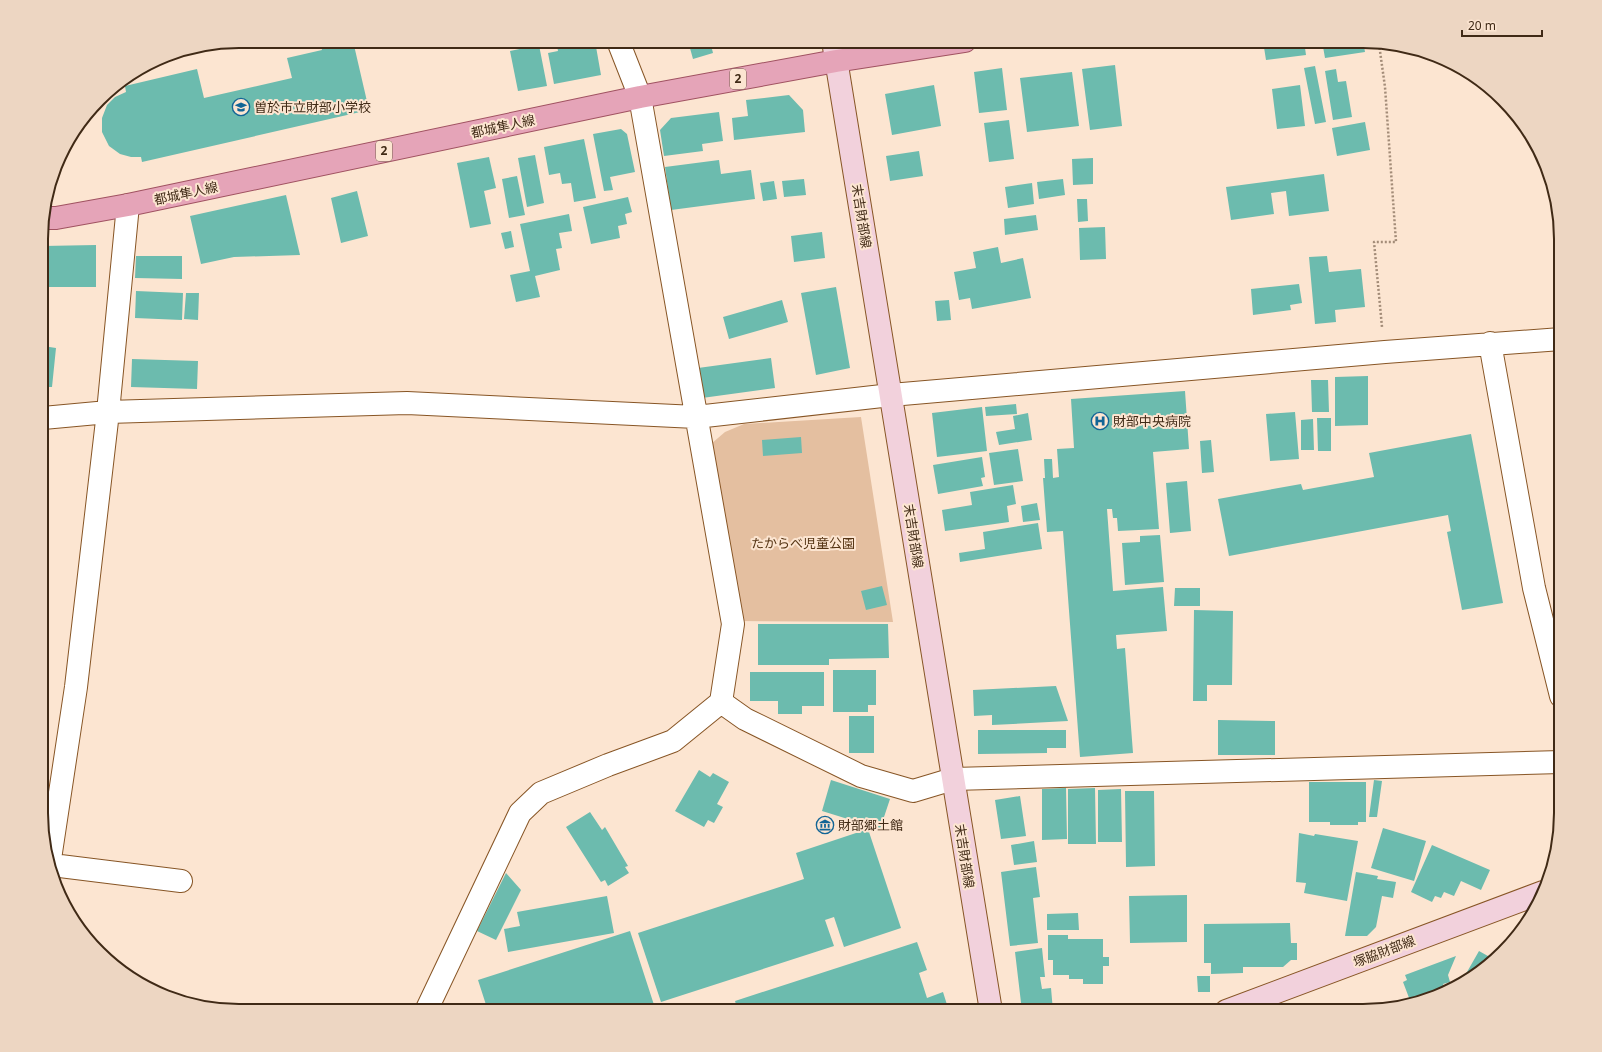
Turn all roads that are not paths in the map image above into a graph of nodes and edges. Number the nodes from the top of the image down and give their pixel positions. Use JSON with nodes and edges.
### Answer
{"nodes":[{"id":1,"x":621,"y":48,"type":"edge"},
{"id":2,"x":874,"y":48,"type":"edge"},
{"id":3,"x":835,"y":51,"type":"edge"},
{"id":4,"x":640,"y":97,"type":"junction"},
{"id":5,"x":128,"y":205,"type":"junction"},
{"id":6,"x":49,"y":218,"type":"edge"},
{"id":7,"x":1554,"y":339,"type":"edge"},
{"id":8,"x":1490,"y":343,"type":"junction"},
{"id":9,"x":891,"y":395,"type":"junction"},
{"id":10,"x":108,"y":412,"type":"junction"},
{"id":11,"x":696,"y":417,"type":"junction"},
{"id":12,"x":48,"y":418,"type":"edge"},
{"id":13,"x":1554,"y":668,"type":"edge"},
{"id":14,"x":721,"y":702,"type":"junction"},
{"id":15,"x":1554,"y":762,"type":"edge"},
{"id":16,"x":953,"y":779,"type":"junction"},
{"id":17,"x":52,"y":848,"type":"edge"},
{"id":18,"x":56,"y":865,"type":"edge"},
{"id":19,"x":181,"y":881,"type":"dead end"},
{"id":20,"x":1535,"y":895,"type":"edge"},
{"id":21,"x":429,"y":1004,"type":"edge"},
{"id":22,"x":990,"y":1004,"type":"edge"},
{"id":23,"x":1245,"y":1004,"type":"edge"}],
"edges":[{"from":1,"to":4,"type":"street"},
{"from":2,"to":3,"type":"main road","name":"都城隼人線","number":"2"},
{"from":3,"to":4,"type":"main road","name":"都城隼人線","number":"2"},
{"from":3,"to":9,"type":"main road","name":"末吉財部線"},
{"from":4,"to":5,"type":"main road","name":"都城隼人線","number":"2"},
{"from":4,"to":11,"type":"street"},
{"from":5,"to":6,"type":"main road","name":"都城隼人線","number":"2"},
{"from":5,"to":10,"type":"street"},
{"from":7,"to":8,"type":"street"},
{"from":8,"to":9,"type":"street"},
{"from":8,"to":13,"type":"street"},
{"from":9,"to":11,"type":"street"},
{"from":9,"to":16,"type":"main road","name":"末吉財部線"},
{"from":10,"to":11,"type":"street"},
{"from":10,"to":12,"type":"street"},
{"from":10,"to":17,"type":"street"},
{"from":11,"to":14,"type":"street"},
{"from":14,"to":16,"type":"street"},
{"from":14,"to":21,"type":"street"},
{"from":15,"to":16,"type":"street"},
{"from":16,"to":22,"type":"main road","name":"末吉財部線"},
{"from":18,"to":19,"type":"street"},
{"from":20,"to":23,"type":"main road","name":"塚脇財部線"}]}
